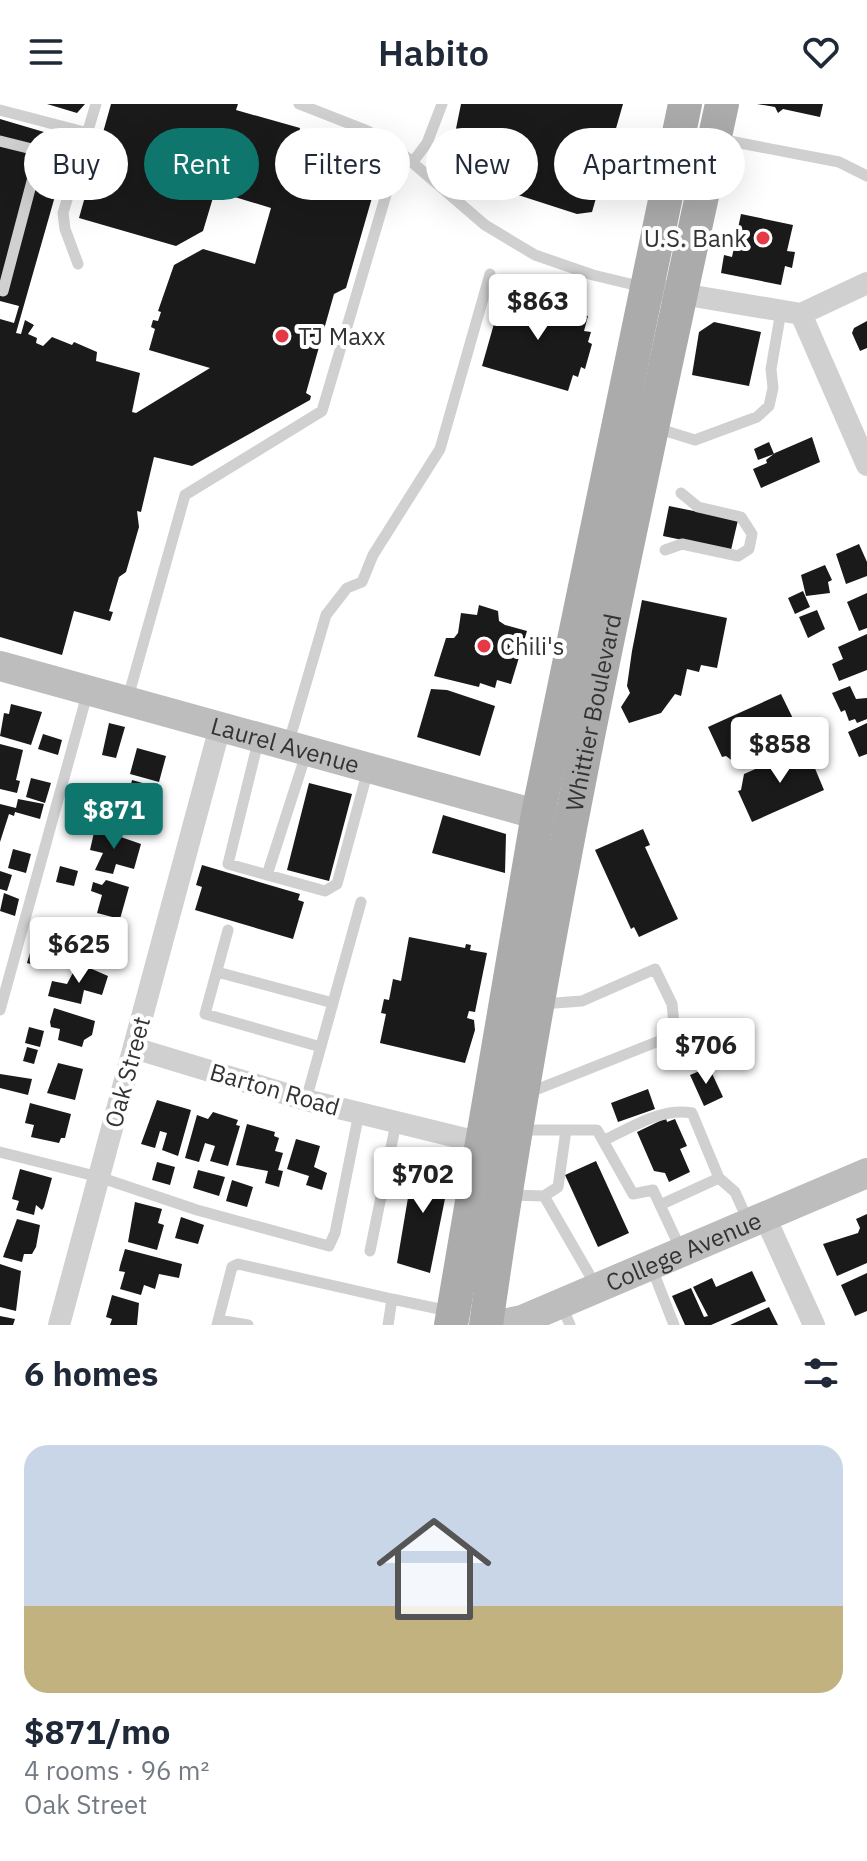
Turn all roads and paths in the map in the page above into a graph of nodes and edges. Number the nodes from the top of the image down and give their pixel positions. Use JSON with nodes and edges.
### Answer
{"nodes":[{"id":1,"x":96,"y":104,"type":"edge"},
{"id":2,"x":299,"y":104,"type":"edge"},
{"id":3,"x":442,"y":104,"type":"edge"},
{"id":4,"x":685,"y":104,"type":"edge"},
{"id":5,"x":722,"y":104,"type":"edge"},
{"id":6,"x":0,"y":110,"type":"edge"},
{"id":7,"x":69,"y":128,"type":"edge"},
{"id":8,"x":89,"y":128,"type":"edge"},
{"id":9,"x":360,"y":128,"type":"edge"},
{"id":10,"x":717,"y":128,"type":"edge"},
{"id":11,"x":0,"y":141,"type":"edge"},
{"id":12,"x":745,"y":144,"type":"edge"},
{"id":13,"x":412,"y":163,"type":"joint"},
{"id":14,"x":867,"y":176,"type":"edge"},
{"id":15,"x":67,"y":200,"type":"edge"},
{"id":16,"x":384,"y":200,"type":"edge"},
{"id":17,"x":701,"y":200,"type":"edge"},
{"id":18,"x":78,"y":264,"type":"dead end"},
{"id":19,"x":490,"y":274,"type":"dead end"},
{"id":20,"x":867,"y":283,"type":"edge"},
{"id":21,"x":646,"y":288,"type":"junction"},
{"id":22,"x":0,"y":290,"type":"edge"},
{"id":23,"x":681,"y":294,"type":"junction"},
{"id":24,"x":791,"y":313,"type":"junction"},
{"id":25,"x":653,"y":427,"type":"junction"},
{"id":26,"x":867,"y":465,"type":"edge"},
{"id":27,"x":681,"y":493,"type":"dead end"},
{"id":28,"x":665,"y":550,"type":"dead end"},
{"id":29,"x":0,"y":666,"type":"edge"},
{"id":30,"x":88,"y":690,"type":"junction"},
{"id":31,"x":127,"y":701,"type":"junction"},
{"id":32,"x":220,"y":727,"type":"junction"},
{"id":33,"x":285,"y":744,"type":"junction"},
{"id":34,"x":369,"y":768,"type":"junction"},
{"id":35,"x":554,"y":819,"type":"junction"},
{"id":36,"x":267,"y":875,"type":"junction"},
{"id":37,"x":361,"y":902,"type":"dead end"},
{"id":38,"x":228,"y":930,"type":"dead end"},
{"id":39,"x":217,"y":972,"type":"junction"},
{"id":40,"x":333,"y":1003,"type":"junction"},
{"id":41,"x":521,"y":1003,"type":"junction"},
{"id":42,"x":0,"y":1010,"type":"edge"},
{"id":43,"x":321,"y":1047,"type":"junction"},
{"id":44,"x":134,"y":1048,"type":"junction"},
{"id":45,"x":520,"y":1096,"type":"junction"},
{"id":46,"x":306,"y":1100,"type":"junction"},
{"id":47,"x":359,"y":1113,"type":"junction"},
{"id":48,"x":396,"y":1123,"type":"junction"},
{"id":49,"x":566,"y":1130,"type":"junction"},
{"id":50,"x":502,"y":1141,"type":"junction"},
{"id":51,"x":603,"y":1141,"type":"junction"},
{"id":52,"x":0,"y":1152,"type":"edge"},
{"id":53,"x":867,"y":1173,"type":"edge"},
{"id":54,"x":99,"y":1177,"type":"junction"},
{"id":55,"x":719,"y":1178,"type":"junction"},
{"id":56,"x":504,"y":1194,"type":"junction"},
{"id":57,"x":544,"y":1196,"type":"junction"},
{"id":58,"x":660,"y":1205,"type":"junction"},
{"id":59,"x":757,"y":1220,"type":"junction"},
{"id":60,"x":370,"y":1251,"type":"dead end"},
{"id":61,"x":682,"y":1252,"type":"junction"},
{"id":62,"x":650,"y":1265,"type":"junction"},
{"id":63,"x":597,"y":1287,"type":"junction"},
{"id":64,"x":392,"y":1299,"type":"junction"},
{"id":65,"x":565,"y":1314,"type":"edge"},
{"id":66,"x":452,"y":1318,"type":"edge"},
{"id":67,"x":218,"y":1322,"type":"edge"},
{"id":68,"x":59,"y":1325,"type":"edge"},
{"id":69,"x":248,"y":1325,"type":"edge"},
{"id":70,"x":388,"y":1325,"type":"edge"},
{"id":71,"x":486,"y":1325,"type":"edge"},
{"id":72,"x":498,"y":1325,"type":"edge"},
{"id":73,"x":674,"y":1325,"type":"edge"},
{"id":74,"x":814,"y":1325,"type":"edge"}],
"edges":[{"from":1,"to":8,"type":"lane"},
{"from":2,"to":9,"type":"lane"},
{"from":3,"to":13,"type":"lane"},
{"from":4,"to":21,"type":"main road","name":"Whittier Boulevard"},
{"from":5,"to":10,"type":"main road","name":"Whittier Boulevard"},
{"from":6,"to":7,"type":"lane"},
{"from":11,"to":22,"type":"lane"},
{"from":12,"to":14,"type":"lane"},
{"from":13,"to":21,"type":"lane"},
{"from":15,"to":18,"type":"lane"},
{"from":16,"to":31,"type":"lane"},
{"from":17,"to":23,"type":"main road","name":"Whittier Boulevard"},
{"from":19,"to":33,"type":"lane"},
{"from":20,"to":24,"type":"street"},
{"from":21,"to":23,"type":"street"},
{"from":21,"to":35,"type":"main road","name":"Whittier Boulevard"},
{"from":23,"to":24,"type":"street"},
{"from":23,"to":25,"type":"main road","name":"Whittier Boulevard"},
{"from":24,"to":25,"type":"lane"},
{"from":24,"to":26,"type":"street"},
{"from":25,"to":35,"type":"main road","name":"Whittier Boulevard"},
{"from":27,"to":28,"type":"lane"},
{"from":29,"to":30,"type":"street","name":"Laurel Avenue"},
{"from":30,"to":31,"type":"street","name":"Laurel Avenue"},
{"from":30,"to":42,"type":"lane"},
{"from":31,"to":32,"type":"street","name":"Laurel Avenue"},
{"from":32,"to":33,"type":"street","name":"Laurel Avenue"},
{"from":32,"to":44,"type":"street","name":"Oak Street"},
{"from":33,"to":34,"type":"street","name":"Laurel Avenue"},
{"from":33,"to":36,"type":"lane"},
{"from":33,"to":36,"type":"lane"},
{"from":34,"to":35,"type":"street","name":"Laurel Avenue"},
{"from":34,"to":36,"type":"lane"},
{"from":35,"to":41,"type":"main road","name":"Whittier Boulevard"},
{"from":37,"to":40,"type":"lane"},
{"from":38,"to":39,"type":"lane"},
{"from":39,"to":40,"type":"lane"},
{"from":39,"to":43,"type":"lane"},
{"from":40,"to":43,"type":"lane"},
{"from":41,"to":45,"type":"main road","name":"Whittier Boulevard"},
{"from":41,"to":45,"type":"lane"},
{"from":41,"to":50,"type":"main road","name":"Whittier Boulevard"},
{"from":43,"to":46,"type":"lane"},
{"from":44,"to":46,"type":"street","name":"Barton Road"},
{"from":44,"to":54,"type":"street","name":"Oak Street"},
{"from":45,"to":50,"type":"main road","name":"Whittier Boulevard"},
{"from":46,"to":47,"type":"street","name":"Barton Road"},
{"from":47,"to":48,"type":"street","name":"Barton Road"},
{"from":47,"to":54,"type":"lane"},
{"from":48,"to":50,"type":"street","name":"Barton Road"},
{"from":48,"to":60,"type":"lane"},
{"from":49,"to":50,"type":"lane"},
{"from":49,"to":51,"type":"lane"},
{"from":49,"to":57,"type":"lane"},
{"from":50,"to":56,"type":"main road","name":"Whittier Boulevard"},
{"from":50,"to":66,"type":"main road","name":"Whittier Boulevard"},
{"from":51,"to":55,"type":"lane"},
{"from":51,"to":58,"type":"lane"},
{"from":52,"to":54,"type":"lane"},
{"from":53,"to":59,"type":"street","name":"College Avenue"},
{"from":54,"to":68,"type":"street","name":"Oak Street"},
{"from":55,"to":58,"type":"lane"},
{"from":55,"to":59,"type":"lane"},
{"from":56,"to":57,"type":"lane"},
{"from":56,"to":71,"type":"main road","name":"Whittier Boulevard"},
{"from":57,"to":63,"type":"lane"},
{"from":58,"to":61,"type":"lane"},
{"from":59,"to":61,"type":"street","name":"College Avenue"},
{"from":59,"to":74,"type":"street"},
{"from":61,"to":62,"type":"street","name":"College Avenue"},
{"from":62,"to":63,"type":"street","name":"College Avenue"},
{"from":62,"to":73,"type":"lane"},
{"from":63,"to":65,"type":"street","name":"College Avenue"},
{"from":64,"to":66,"type":"lane"},
{"from":64,"to":67,"type":"lane"},
{"from":64,"to":70,"type":"lane"},
{"from":65,"to":72,"type":"street","name":"College Avenue"},
{"from":67,"to":69,"type":"lane"}]}
